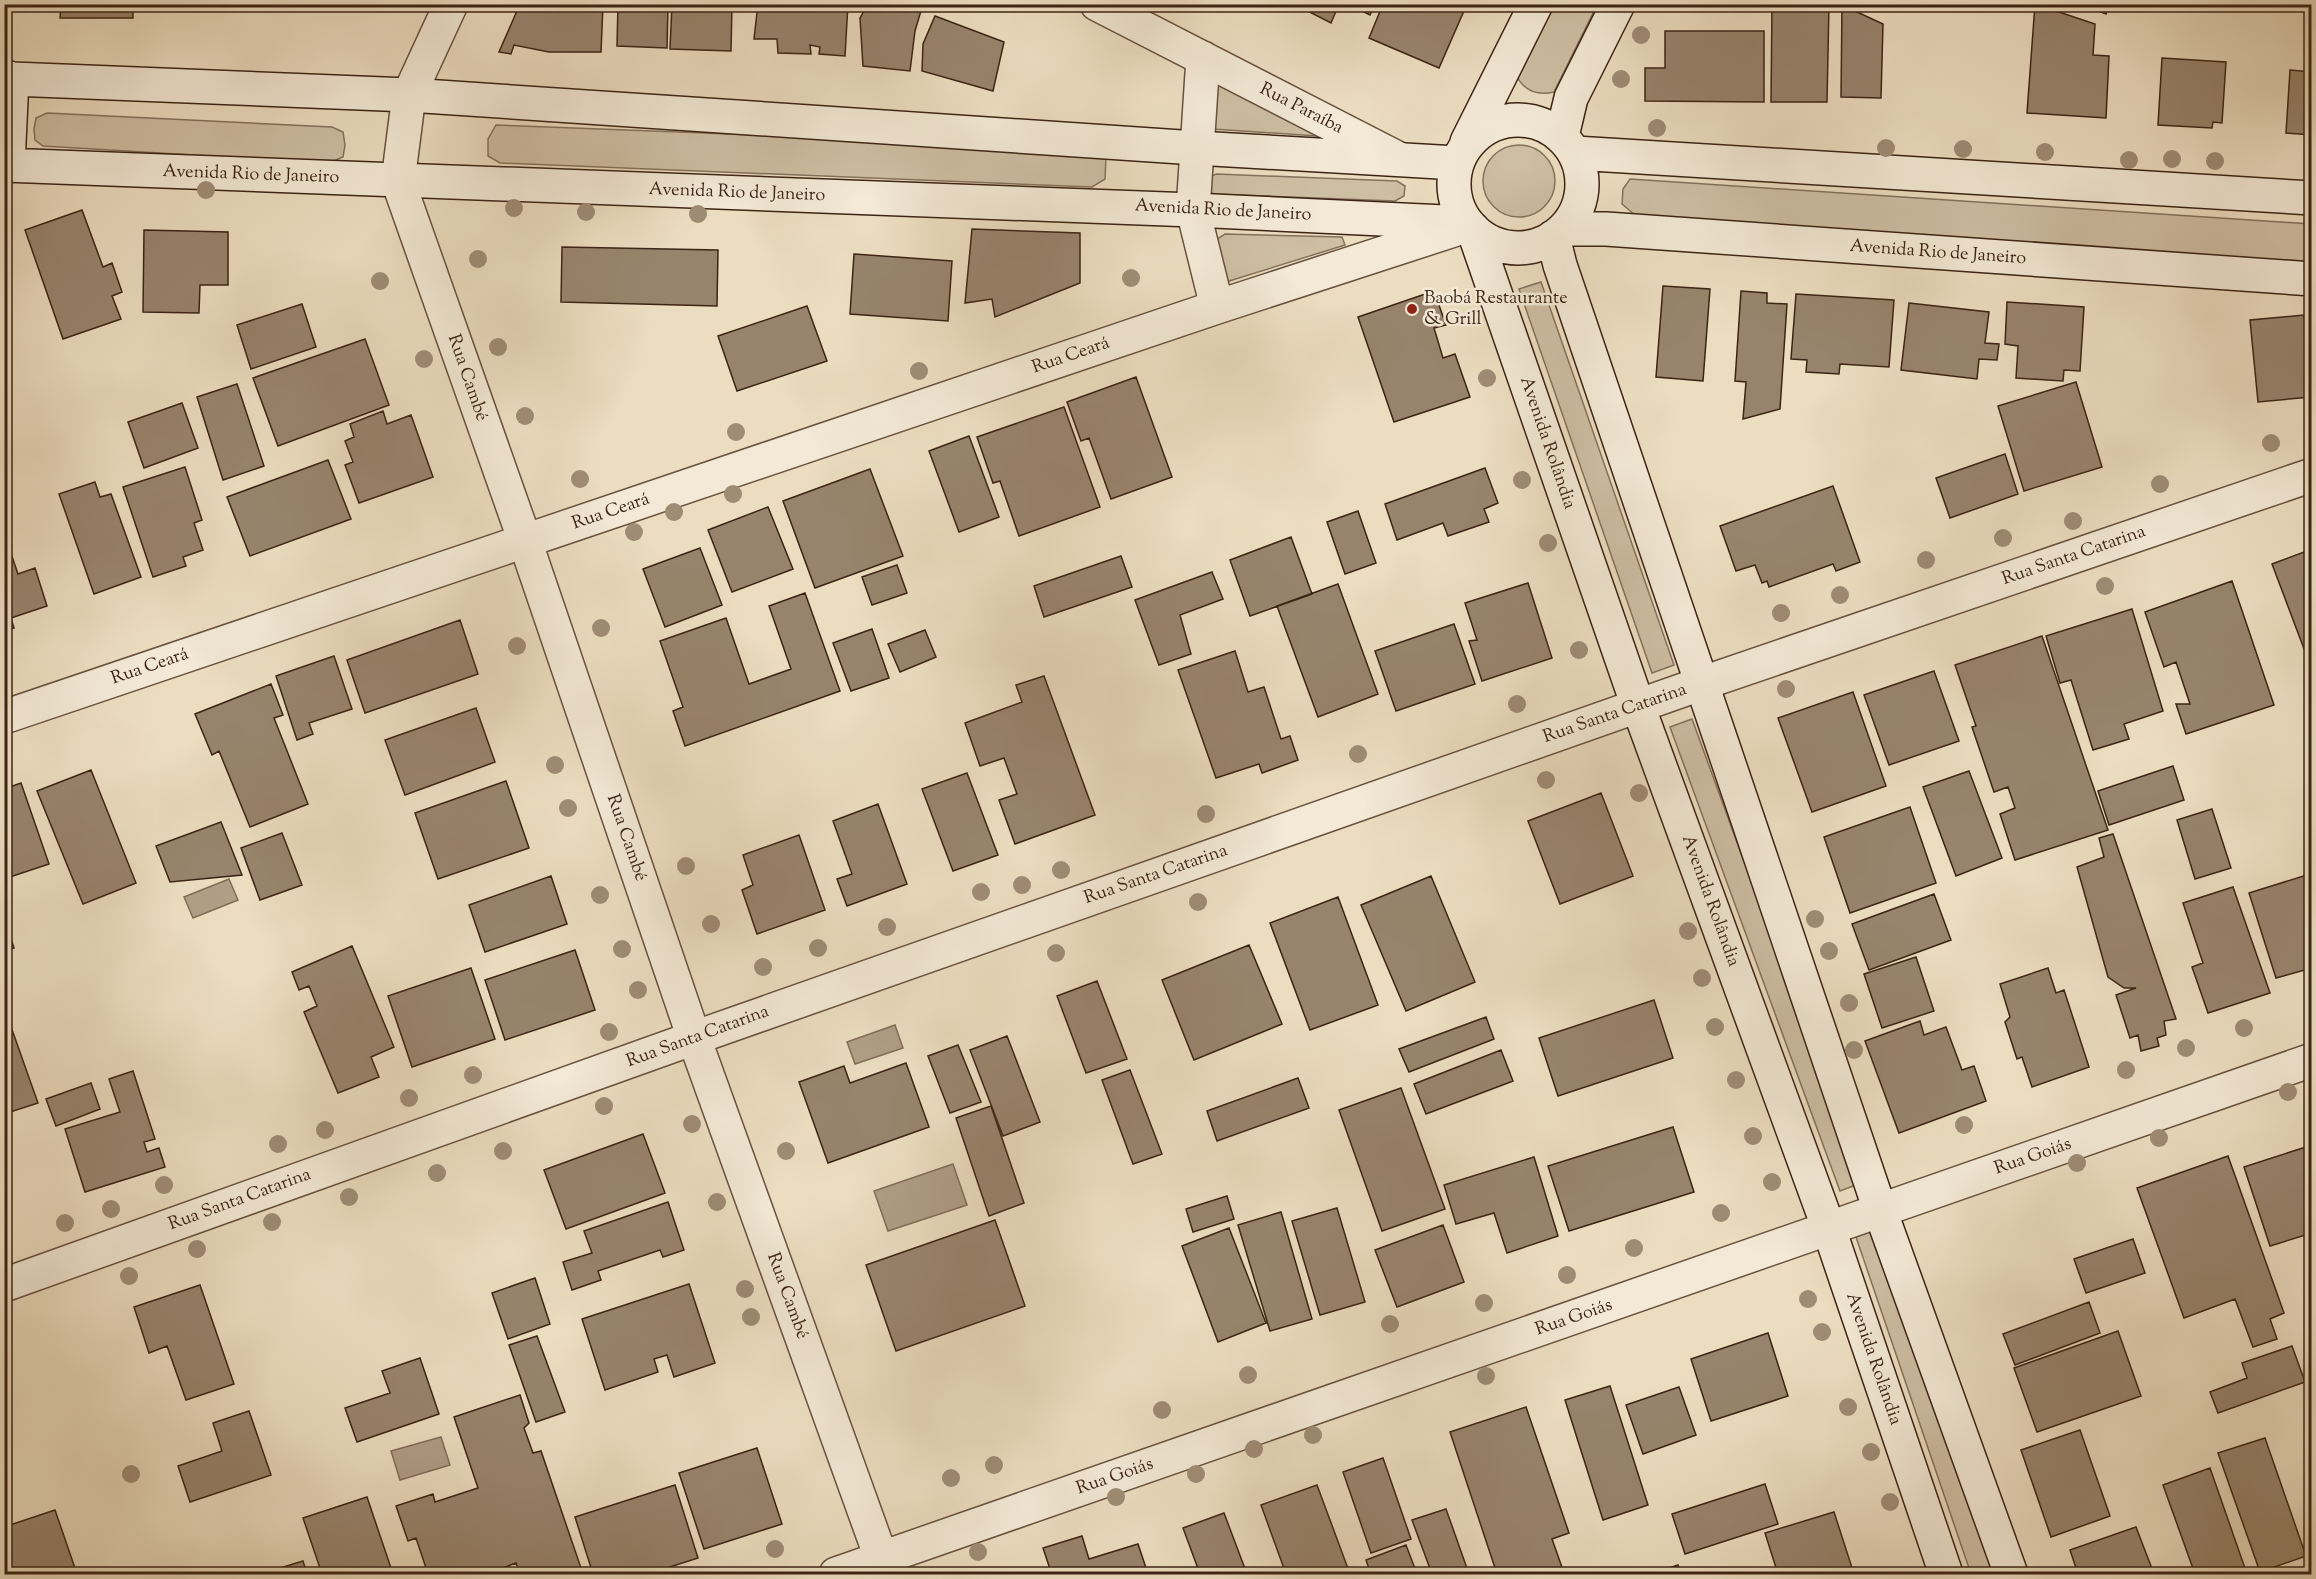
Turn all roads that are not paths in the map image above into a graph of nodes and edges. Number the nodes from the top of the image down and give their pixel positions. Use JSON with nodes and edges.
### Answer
{"nodes":[{"id":1,"x":451,"y":4,"type":"edge"},
{"id":2,"x":1097,"y":4,"type":"edge"},
{"id":3,"x":1536,"y":4,"type":"edge"},
{"id":4,"x":1618,"y":4,"type":"edge"},
{"id":5,"x":1203,"y":58,"type":"junction"},
{"id":6,"x":8,"y":77,"type":"edge"},
{"id":7,"x":409,"y":95,"type":"junction"},
{"id":8,"x":1568,"y":145,"type":"junction"},
{"id":9,"x":1196,"y":148,"type":"junction"},
{"id":10,"x":1462,"y":154,"type":"junction"},
{"id":11,"x":1399,"y":159,"type":"junction"},
{"id":12,"x":6,"y":164,"type":"edge"},
{"id":13,"x":398,"y":181,"type":"junction"},
{"id":14,"x":2312,"y":198,"type":"edge"},
{"id":15,"x":1193,"y":210,"type":"junction"},
{"id":16,"x":1469,"y":226,"type":"junction"},
{"id":17,"x":1559,"y":233,"type":"junction"},
{"id":18,"x":2312,"y":279,"type":"edge"},
{"id":19,"x":1217,"y":307,"type":"junction"},
{"id":20,"x":2312,"y":475,"type":"edge"},
{"id":21,"x":525,"y":541,"type":"junction"},
{"id":22,"x":1703,"y":683,"type":"junction"},
{"id":23,"x":1638,"y":706,"type":"junction"},
{"id":24,"x":4,"y":717,"type":"edge"},
{"id":25,"x":694,"y":1038,"type":"junction"},
{"id":26,"x":2312,"y":1060,"type":"edge"},
{"id":27,"x":1880,"y":1210,"type":"junction"},
{"id":28,"x":1829,"y":1229,"type":"junction"},
{"id":29,"x":4,"y":1285,"type":"edge"},
{"id":30,"x":884,"y":1567,"type":"edge"},
{"id":31,"x":836,"y":1575,"type":"edge"},
{"id":32,"x":1946,"y":1575,"type":"edge"},
{"id":33,"x":2011,"y":1575,"type":"edge"}],
"edges":[{"from":1,"to":7,"type":"street","name":"Rua Cambé"},
{"from":2,"to":5,"type":"street","name":"Rua Paraíba"},
{"from":3,"to":10,"type":"street"},
{"from":4,"to":8,"type":"street"},
{"from":5,"to":9,"type":"street"},
{"from":5,"to":11,"type":"street","name":"Rua Paraíba"},
{"from":6,"to":7,"type":"street"},
{"from":6,"to":12,"type":"street"},
{"from":7,"to":9,"type":"street"},
{"from":7,"to":13,"type":"street","name":"Rua Cambé"},
{"from":8,"to":10,"type":"street"},
{"from":8,"to":14,"type":"street"},
{"from":8,"to":17,"type":"street"},
{"from":9,"to":11,"type":"street"},
{"from":9,"to":15,"type":"street"},
{"from":10,"to":11,"type":"street"},
{"from":10,"to":16,"type":"street"},
{"from":12,"to":13,"type":"street","name":"Avenida Rio de Janeiro"},
{"from":13,"to":15,"type":"street","name":"Avenida Rio de Janeiro"},
{"from":13,"to":21,"type":"street","name":"Rua Cambé"},
{"from":15,"to":16,"type":"street","name":"Avenida Rio de Janeiro"},
{"from":15,"to":19,"type":"street"},
{"from":16,"to":17,"type":"street"},
{"from":16,"to":19,"type":"street","name":"Rua Ceará"},
{"from":16,"to":23,"type":"street","name":"Avenida Rolândia"},
{"from":17,"to":18,"type":"street","name":"Avenida Rio de Janeiro"},
{"from":17,"to":22,"type":"street"},
{"from":19,"to":21,"type":"street","name":"Rua Ceará"},
{"from":20,"to":22,"type":"street","name":"Rua Santa Catarina"},
{"from":21,"to":24,"type":"street","name":"Rua Ceará"},
{"from":21,"to":25,"type":"street","name":"Rua Cambé"},
{"from":22,"to":23,"type":"street","name":"Rua Santa Catarina"},
{"from":22,"to":27,"type":"street"},
{"from":23,"to":25,"type":"street","name":"Rua Santa Catarina"},
{"from":23,"to":28,"type":"street","name":"Avenida Rolândia"},
{"from":25,"to":29,"type":"street","name":"Rua Santa Catarina"},
{"from":25,"to":30,"type":"street","name":"Rua Cambé"},
{"from":26,"to":27,"type":"street","name":"Rua Goiás"},
{"from":27,"to":28,"type":"street","name":"Rua Goiás"},
{"from":27,"to":33,"type":"street"},
{"from":28,"to":30,"type":"street","name":"Rua Goiás"},
{"from":28,"to":32,"type":"street","name":"Avenida Rolândia"},
{"from":30,"to":31,"type":"street","name":"Rua Goiás"}]}
